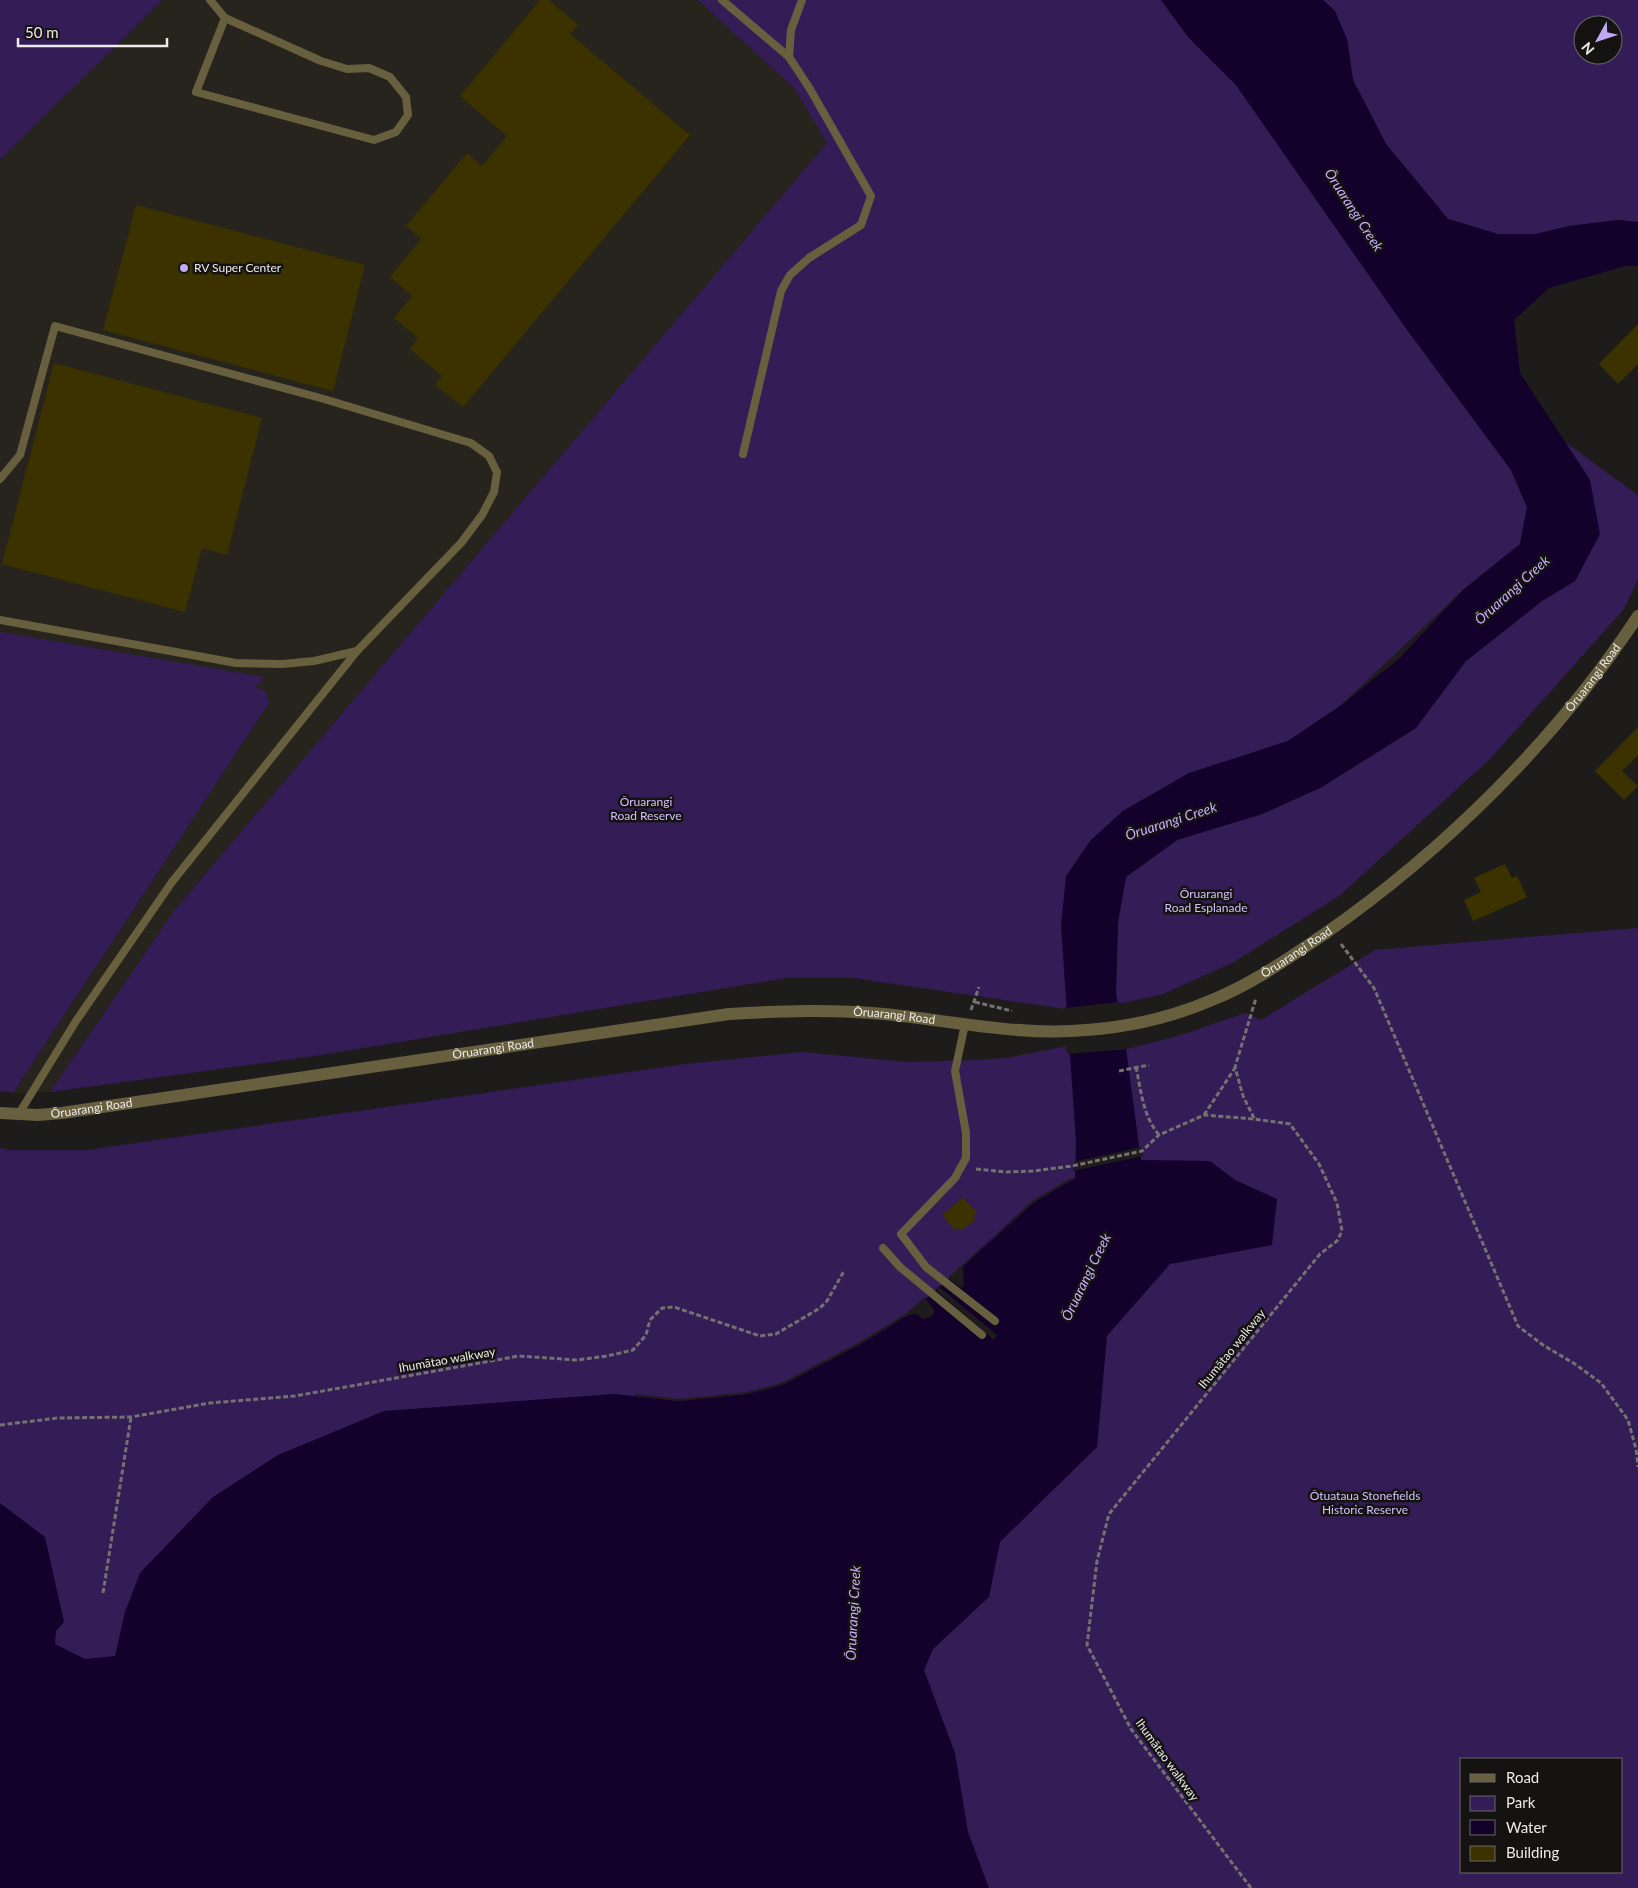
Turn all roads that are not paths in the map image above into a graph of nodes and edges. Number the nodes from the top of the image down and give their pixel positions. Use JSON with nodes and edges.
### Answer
{"nodes":[{"id":1,"x":210,"y":0,"type":"edge"},
{"id":2,"x":722,"y":0,"type":"edge"},
{"id":3,"x":802,"y":0,"type":"edge"},
{"id":4,"x":225,"y":18,"type":"junction"},
{"id":5,"x":790,"y":57,"type":"junction"},
{"id":6,"x":743,"y":454,"type":"dead end"},
{"id":7,"x":0,"y":479,"type":"edge"},
{"id":8,"x":1638,"y":616,"type":"edge"},
{"id":9,"x":0,"y":620,"type":"edge"},
{"id":10,"x":357,"y":651,"type":"junction"},
{"id":11,"x":965,"y":1024,"type":"junction"},
{"id":12,"x":0,"y":1113,"type":"edge"},
{"id":13,"x":18,"y":1115,"type":"junction"},
{"id":14,"x":884,"y":1248,"type":"dead end"},
{"id":15,"x":996,"y":1321,"type":"dead end"},
{"id":16,"x":982,"y":1335,"type":"dead end"}],
"edges":[{"from":1,"to":4,"type":"lane"},
{"from":2,"to":5,"type":"lane"},
{"from":3,"to":5,"type":"lane"},
{"from":4,"to":4,"type":"lane"},
{"from":5,"to":6,"type":"lane"},
{"from":7,"to":10,"type":"lane"},
{"from":8,"to":11,"type":"street","name":"Ōruarangi Road"},
{"from":9,"to":10,"type":"lane"},
{"from":10,"to":13,"type":"lane"},
{"from":11,"to":13,"type":"street","name":"Ōruarangi Road"},
{"from":11,"to":15,"type":"lane"},
{"from":12,"to":13,"type":"street","name":"Ōruarangi Road"},
{"from":14,"to":16,"type":"lane"}]}
